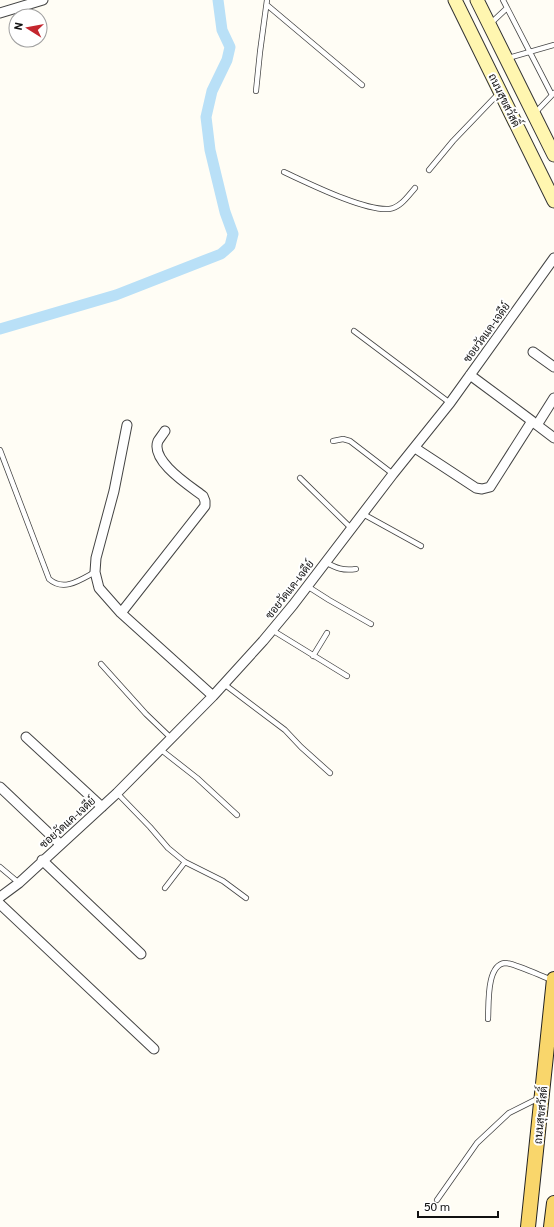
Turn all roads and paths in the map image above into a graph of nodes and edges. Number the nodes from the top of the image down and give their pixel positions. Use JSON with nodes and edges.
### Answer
{"nodes":[{"id":1,"x":43,"y":0,"type":"edge"},
{"id":2,"x":455,"y":0,"type":"edge"},
{"id":3,"x":477,"y":0,"type":"edge"},
{"id":4,"x":503,"y":0,"type":"edge"},
{"id":5,"x":267,"y":2,"type":"edge"},
{"id":6,"x":507,"y":8,"type":"junction"},
{"id":7,"x":0,"y":13,"type":"edge"},
{"id":8,"x":489,"y":25,"type":"junction"},
{"id":9,"x":554,"y":45,"type":"edge"},
{"id":10,"x":531,"y":52,"type":"junction"},
{"id":11,"x":506,"y":59,"type":"junction"},
{"id":12,"x":362,"y":85,"type":"dead end"},
{"id":13,"x":256,"y":91,"type":"dead end"},
{"id":14,"x":500,"y":91,"type":"junction"},
{"id":15,"x":553,"y":94,"type":"edge"},
{"id":16,"x":534,"y":115,"type":"junction"},
{"id":17,"x":554,"y":155,"type":"edge"},
{"id":18,"x":429,"y":170,"type":"dead end"},
{"id":19,"x":284,"y":172,"type":"dead end"},
{"id":20,"x":415,"y":188,"type":"dead end"},
{"id":21,"x":554,"y":201,"type":"edge"},
{"id":22,"x":554,"y":258,"type":"edge"},
{"id":23,"x":354,"y":331,"type":"dead end"},
{"id":24,"x":533,"y":352,"type":"dead end"},
{"id":25,"x":554,"y":368,"type":"edge"},
{"id":26,"x":470,"y":376,"type":"junction"},
{"id":27,"x":554,"y":398,"type":"edge"},
{"id":28,"x":450,"y":403,"type":"junction"},
{"id":29,"x":534,"y":423,"type":"junction"},
{"id":30,"x":127,"y":425,"type":"dead end"},
{"id":31,"x":165,"y":431,"type":"dead end"},
{"id":32,"x":554,"y":438,"type":"edge"},
{"id":33,"x":333,"y":441,"type":"dead end"},
{"id":34,"x":414,"y":448,"type":"junction"},
{"id":35,"x":0,"y":450,"type":"edge"},
{"id":36,"x":393,"y":474,"type":"junction"},
{"id":37,"x":300,"y":478,"type":"dead end"},
{"id":38,"x":363,"y":514,"type":"junction"},
{"id":39,"x":352,"y":529,"type":"junction"},
{"id":40,"x":421,"y":546,"type":"dead end"},
{"id":41,"x":325,"y":562,"type":"junction"},
{"id":42,"x":356,"y":569,"type":"dead end"},
{"id":43,"x":95,"y":572,"type":"junction"},
{"id":44,"x":307,"y":586,"type":"junction"},
{"id":45,"x":121,"y":613,"type":"junction"},
{"id":46,"x":371,"y":624,"type":"dead end"},
{"id":47,"x":272,"y":630,"type":"junction"},
{"id":48,"x":327,"y":633,"type":"dead end"},
{"id":49,"x":313,"y":656,"type":"junction"},
{"id":50,"x":101,"y":664,"type":"dead end"},
{"id":51,"x":347,"y":676,"type":"dead end"},
{"id":52,"x":224,"y":684,"type":"junction"},
{"id":53,"x":213,"y":696,"type":"junction"},
{"id":54,"x":26,"y":737,"type":"dead end"},
{"id":55,"x":172,"y":738,"type":"junction"},
{"id":56,"x":160,"y":749,"type":"junction"},
{"id":57,"x":330,"y":773,"type":"dead end"},
{"id":58,"x":0,"y":787,"type":"edge"},
{"id":59,"x":117,"y":793,"type":"junction"},
{"id":60,"x":102,"y":807,"type":"junction"},
{"id":61,"x":237,"y":815,"type":"dead end"},
{"id":62,"x":60,"y":844,"type":"junction"},
{"id":63,"x":42,"y":860,"type":"junction"},
{"id":64,"x":185,"y":862,"type":"junction"},
{"id":65,"x":0,"y":867,"type":"edge"},
{"id":66,"x":19,"y":883,"type":"junction"},
{"id":67,"x":165,"y":888,"type":"dead end"},
{"id":68,"x":0,"y":898,"type":"edge"},
{"id":69,"x":246,"y":898,"type":"dead end"},
{"id":70,"x":0,"y":904,"type":"edge"},
{"id":71,"x":141,"y":954,"type":"dead end"},
{"id":72,"x":554,"y":980,"type":"edge"},
{"id":73,"x":488,"y":1019,"type":"dead end"},
{"id":74,"x":154,"y":1049,"type":"dead end"},
{"id":75,"x":542,"y":1097,"type":"junction"},
{"id":76,"x":437,"y":1200,"type":"dead end"},
{"id":77,"x":528,"y":1227,"type":"edge"}],
"edges":[{"from":1,"to":7,"type":"street"},
{"from":2,"to":14,"type":"main road","name":"ถนนสุขสวัสดิ์"},
{"from":3,"to":8,"type":"main road","name":"ถนนสุขสวัสดิ์"},
{"from":4,"to":6,"type":"lane"},
{"from":5,"to":12,"type":"lane"},
{"from":5,"to":13,"type":"lane"},
{"from":6,"to":8,"type":"lane"},
{"from":6,"to":10,"type":"lane"},
{"from":8,"to":11,"type":"main road","name":"ถนนสุขสวัสดิ์"},
{"from":9,"to":10,"type":"lane"},
{"from":10,"to":11,"type":"lane"},
{"from":10,"to":15,"type":"lane"},
{"from":11,"to":16,"type":"main road","name":"ถนนสุขสวัสดิ์"},
{"from":14,"to":18,"type":"lane"},
{"from":14,"to":21,"type":"main road","name":"ถนนสุขสวัสดิ์"},
{"from":15,"to":16,"type":"lane"},
{"from":16,"to":17,"type":"main road","name":"ถนนสุขสวัสดิ์"},
{"from":19,"to":20,"type":"lane"},
{"from":22,"to":26,"type":"street","name":"ซอยวัดแค-เจดีย์"},
{"from":23,"to":28,"type":"lane"},
{"from":24,"to":25,"type":"street"},
{"from":26,"to":28,"type":"street","name":"ซอยวัดแค-เจดีย์"},
{"from":26,"to":29,"type":"street"},
{"from":27,"to":29,"type":"street"},
{"from":28,"to":34,"type":"street","name":"ซอยวัดแค-เจดีย์"},
{"from":29,"to":32,"type":"street"},
{"from":29,"to":34,"type":"street"},
{"from":30,"to":43,"type":"street"},
{"from":31,"to":45,"type":"street"},
{"from":33,"to":36,"type":"lane"},
{"from":34,"to":36,"type":"street","name":"ซอยวัดแค-เจดีย์"},
{"from":35,"to":43,"type":"lane"},
{"from":36,"to":38,"type":"street","name":"ซอยวัดแค-เจดีย์"},
{"from":37,"to":39,"type":"lane"},
{"from":38,"to":39,"type":"street","name":"ซอยวัดแค-เจดีย์"},
{"from":38,"to":40,"type":"lane"},
{"from":39,"to":41,"type":"street","name":"ซอยวัดแค-เจดีย์"},
{"from":41,"to":42,"type":"lane"},
{"from":41,"to":44,"type":"street","name":"ซอยวัดแค-เจดีย์"},
{"from":43,"to":45,"type":"street"},
{"from":44,"to":46,"type":"lane"},
{"from":44,"to":47,"type":"street","name":"ซอยวัดแค-เจดีย์"},
{"from":45,"to":53,"type":"street"},
{"from":47,"to":49,"type":"lane"},
{"from":47,"to":52,"type":"street","name":"ซอยวัดแค-เจดีย์"},
{"from":48,"to":49,"type":"lane"},
{"from":49,"to":51,"type":"lane"},
{"from":50,"to":55,"type":"lane"},
{"from":52,"to":53,"type":"street","name":"ซอยวัดแค-เจดีย์"},
{"from":52,"to":57,"type":"lane"},
{"from":53,"to":55,"type":"street","name":"ซอยวัดแค-เจดีย์"},
{"from":54,"to":60,"type":"street"},
{"from":55,"to":56,"type":"street","name":"ซอยวัดแค-เจดีย์"},
{"from":56,"to":59,"type":"street","name":"ซอยวัดแค-เจดีย์"},
{"from":56,"to":61,"type":"lane"},
{"from":58,"to":62,"type":"street"},
{"from":59,"to":60,"type":"street","name":"ซอยวัดแค-เจดีย์"},
{"from":59,"to":64,"type":"lane"},
{"from":60,"to":62,"type":"street","name":"ซอยวัดแค-เจดีย์"},
{"from":62,"to":63,"type":"street","name":"ซอยวัดแค-เจดีย์"},
{"from":63,"to":66,"type":"street","name":"ซอยวัดแค-เจดีย์"},
{"from":63,"to":71,"type":"street"},
{"from":64,"to":67,"type":"lane"},
{"from":64,"to":69,"type":"lane"},
{"from":65,"to":66,"type":"lane"},
{"from":66,"to":68,"type":"street","name":"ซอยวัดแค-เจดีย์"},
{"from":70,"to":74,"type":"street"},
{"from":72,"to":73,"type":"lane"},
{"from":72,"to":75,"type":"main road","name":"ถนนสุขสวัสดิ์"},
{"from":75,"to":76,"type":"lane"},
{"from":75,"to":77,"type":"main road","name":"ถนนสุขสวัสดิ์"}]}
